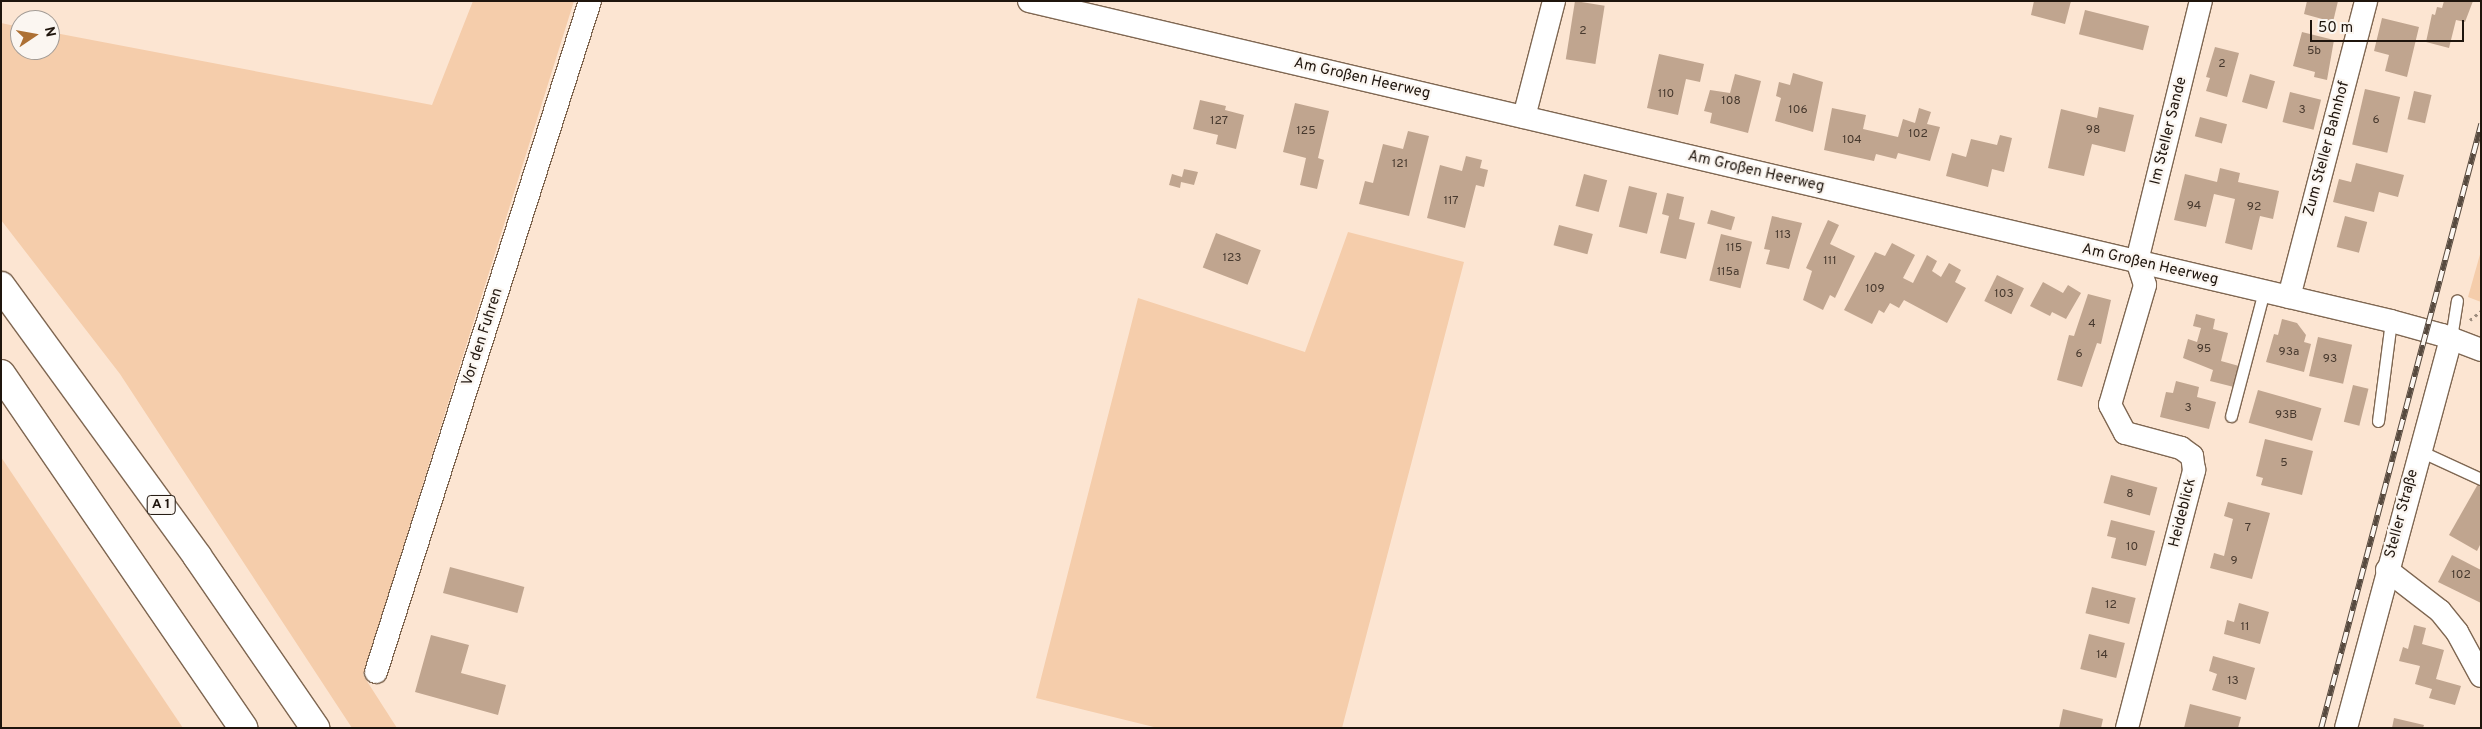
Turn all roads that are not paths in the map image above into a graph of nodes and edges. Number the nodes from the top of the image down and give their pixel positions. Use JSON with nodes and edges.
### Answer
{"nodes":[{"id":1,"x":590,"y":1,"type":"edge"},
{"id":2,"x":1029,"y":1,"type":"edge"},
{"id":3,"x":1554,"y":1,"type":"edge"},
{"id":4,"x":2200,"y":1,"type":"edge"},
{"id":5,"x":2366,"y":1,"type":"edge"},
{"id":6,"x":1524,"y":117,"type":"junction"},
{"id":7,"x":2136,"y":261,"type":"junction"},
{"id":8,"x":1,"y":286,"type":"edge"},
{"id":9,"x":2264,"y":291,"type":"junction"},
{"id":10,"x":2289,"y":297,"type":"junction"},
{"id":11,"x":2457,"y":300,"type":"dead end"},
{"id":12,"x":2391,"y":321,"type":"junction"},
{"id":13,"x":2451,"y":338,"type":"junction"},
{"id":14,"x":2481,"y":350,"type":"edge"},
{"id":15,"x":1,"y":374,"type":"edge"},
{"id":16,"x":2231,"y":416,"type":"dead end"},
{"id":17,"x":2378,"y":421,"type":"dead end"},
{"id":18,"x":2420,"y":451,"type":"junction"},
{"id":19,"x":2481,"y":479,"type":"edge"},
{"id":20,"x":2387,"y":570,"type":"junction"},
{"id":21,"x":376,"y":672,"type":"dead end"},
{"id":22,"x":2481,"y":676,"type":"edge"},
{"id":23,"x":243,"y":728,"type":"edge"},
{"id":24,"x":315,"y":728,"type":"edge"},
{"id":25,"x":2127,"y":728,"type":"edge"},
{"id":26,"x":2346,"y":728,"type":"edge"}],
"edges":[{"from":1,"to":21,"type":"street","name":"Vor den Fuhren"},
{"from":2,"to":6,"type":"street","name":"Am Großen Heerweg"},
{"from":3,"to":6,"type":"street"},
{"from":4,"to":7,"type":"street","name":"Im Steller Sande"},
{"from":5,"to":10,"type":"street","name":"Zum Steller Bahnhof"},
{"from":6,"to":7,"type":"street","name":"Am Großen Heerweg"},
{"from":7,"to":9,"type":"street","name":"Am Großen Heerweg"},
{"from":7,"to":25,"type":"street","name":"Heideblick"},
{"from":8,"to":24,"type":"highway","number":"A 1"},
{"from":9,"to":10,"type":"street","name":"Am Großen Heerweg"},
{"from":9,"to":16,"type":"lane"},
{"from":10,"to":12,"type":"street","name":"Am Großen Heerweg"},
{"from":11,"to":13,"type":"lane","name":"Steller Straße"},
{"from":12,"to":13,"type":"street","name":"Am Großen Heerweg"},
{"from":12,"to":17,"type":"lane"},
{"from":13,"to":14,"type":"street","name":"Am Großen Heerweg"},
{"from":13,"to":18,"type":"street","name":"Steller Straße"},
{"from":15,"to":23,"type":"highway"},
{"from":18,"to":19,"type":"lane"},
{"from":18,"to":20,"type":"street","name":"Steller Straße"},
{"from":20,"to":22,"type":"street"},
{"from":20,"to":26,"type":"street","name":"Steller Straße"}]}
